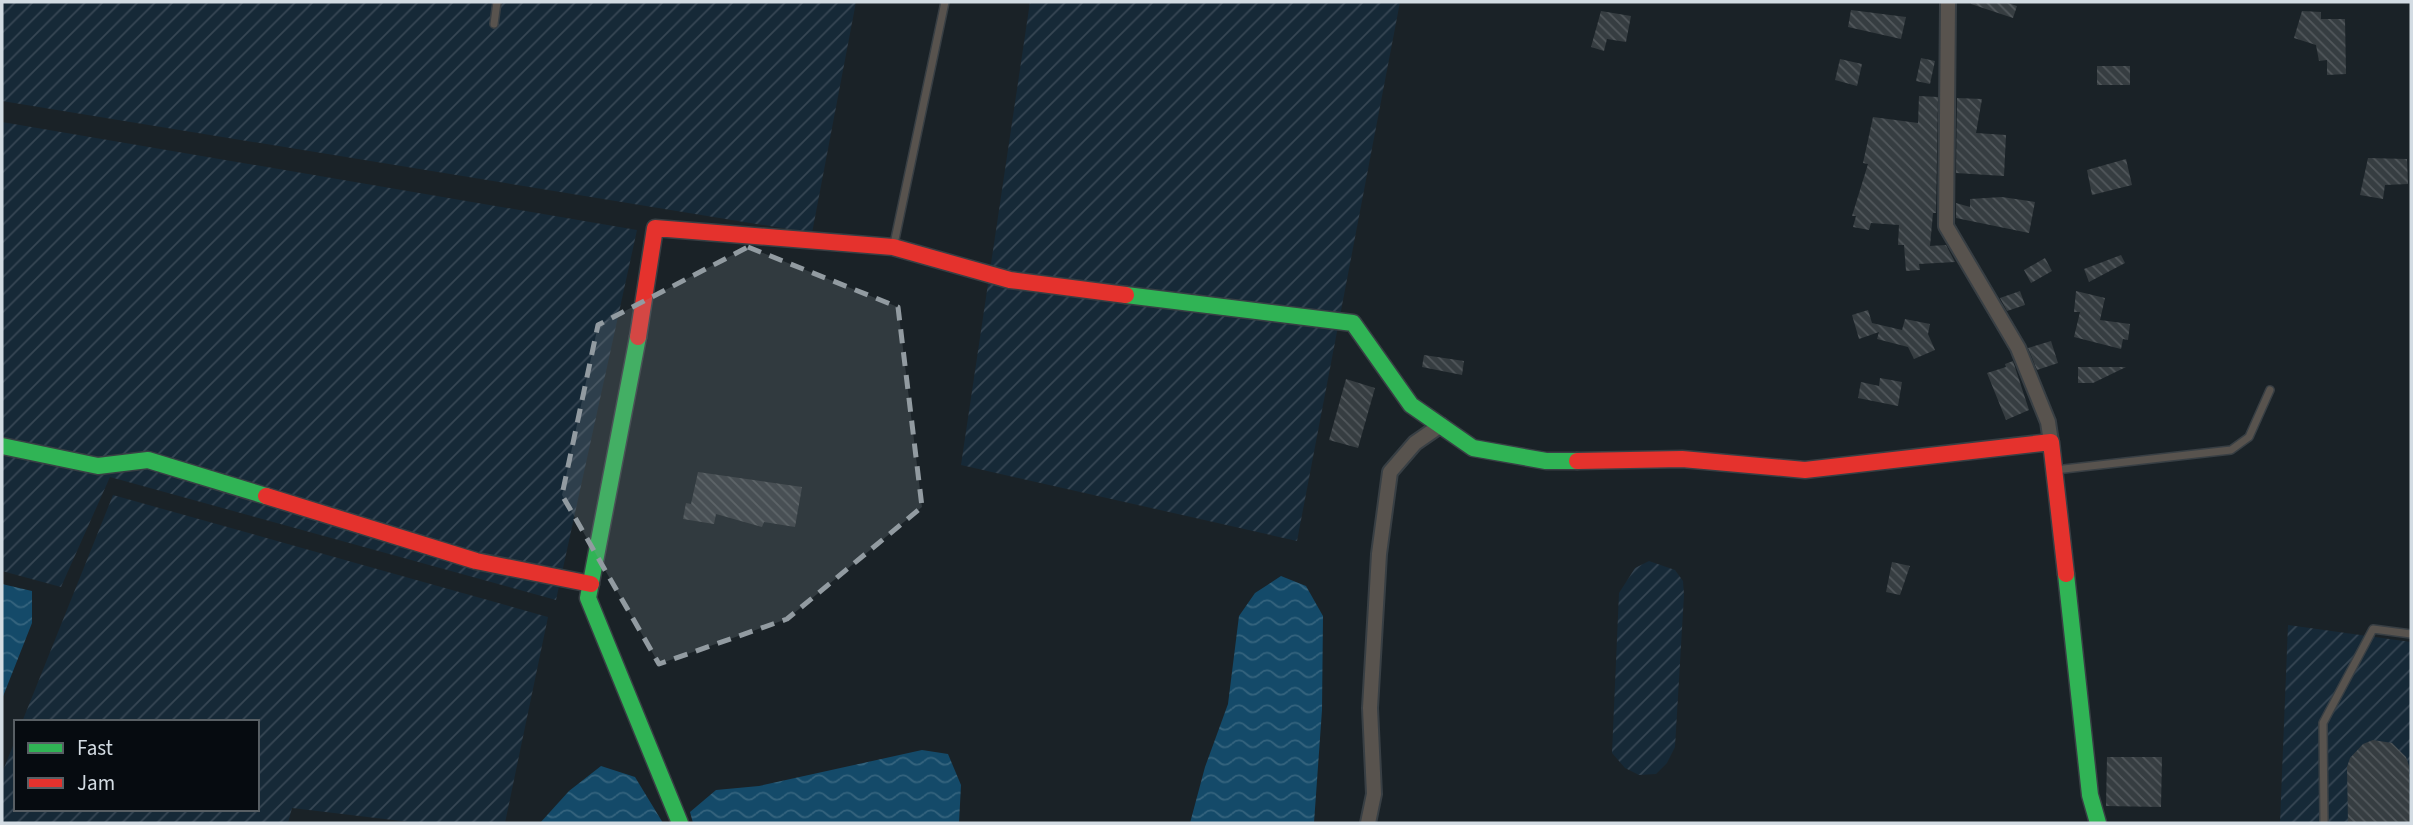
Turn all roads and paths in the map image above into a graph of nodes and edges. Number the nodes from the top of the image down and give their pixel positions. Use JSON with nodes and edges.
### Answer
{"nodes":[{"id":1,"x":497,"y":2,"type":"edge"},
{"id":2,"x":946,"y":2,"type":"edge"},
{"id":3,"x":1948,"y":2,"type":"edge"},
{"id":4,"x":494,"y":24,"type":"dead end"},
{"id":5,"x":893,"y":247,"type":"junction"},
{"id":6,"x":2270,"y":390,"type":"dead end"},
{"id":7,"x":1441,"y":425,"type":"junction"},
{"id":8,"x":2052,"y":442,"type":"junction"},
{"id":9,"x":2,"y":446,"type":"edge"},
{"id":10,"x":2054,"y":470,"type":"junction"},
{"id":11,"x":591,"y":584,"type":"junction"},
{"id":12,"x":2411,"y":634,"type":"edge"},
{"id":13,"x":680,"y":823,"type":"edge"},
{"id":14,"x":1368,"y":823,"type":"edge"},
{"id":15,"x":2098,"y":823,"type":"edge"},
{"id":16,"x":2324,"y":823,"type":"edge"}],
"edges":[{"from":1,"to":4,"type":"lane"},
{"from":2,"to":5,"type":"lane"},
{"from":3,"to":8,"type":"street"},
{"from":5,"to":7,"type":"street"},
{"from":5,"to":11,"type":"street"},
{"from":6,"to":10,"type":"lane"},
{"from":7,"to":8,"type":"street"},
{"from":7,"to":14,"type":"street"},
{"from":8,"to":10,"type":"street"},
{"from":9,"to":11,"type":"street"},
{"from":10,"to":15,"type":"street"},
{"from":11,"to":13,"type":"street"},
{"from":12,"to":16,"type":"lane"}]}
